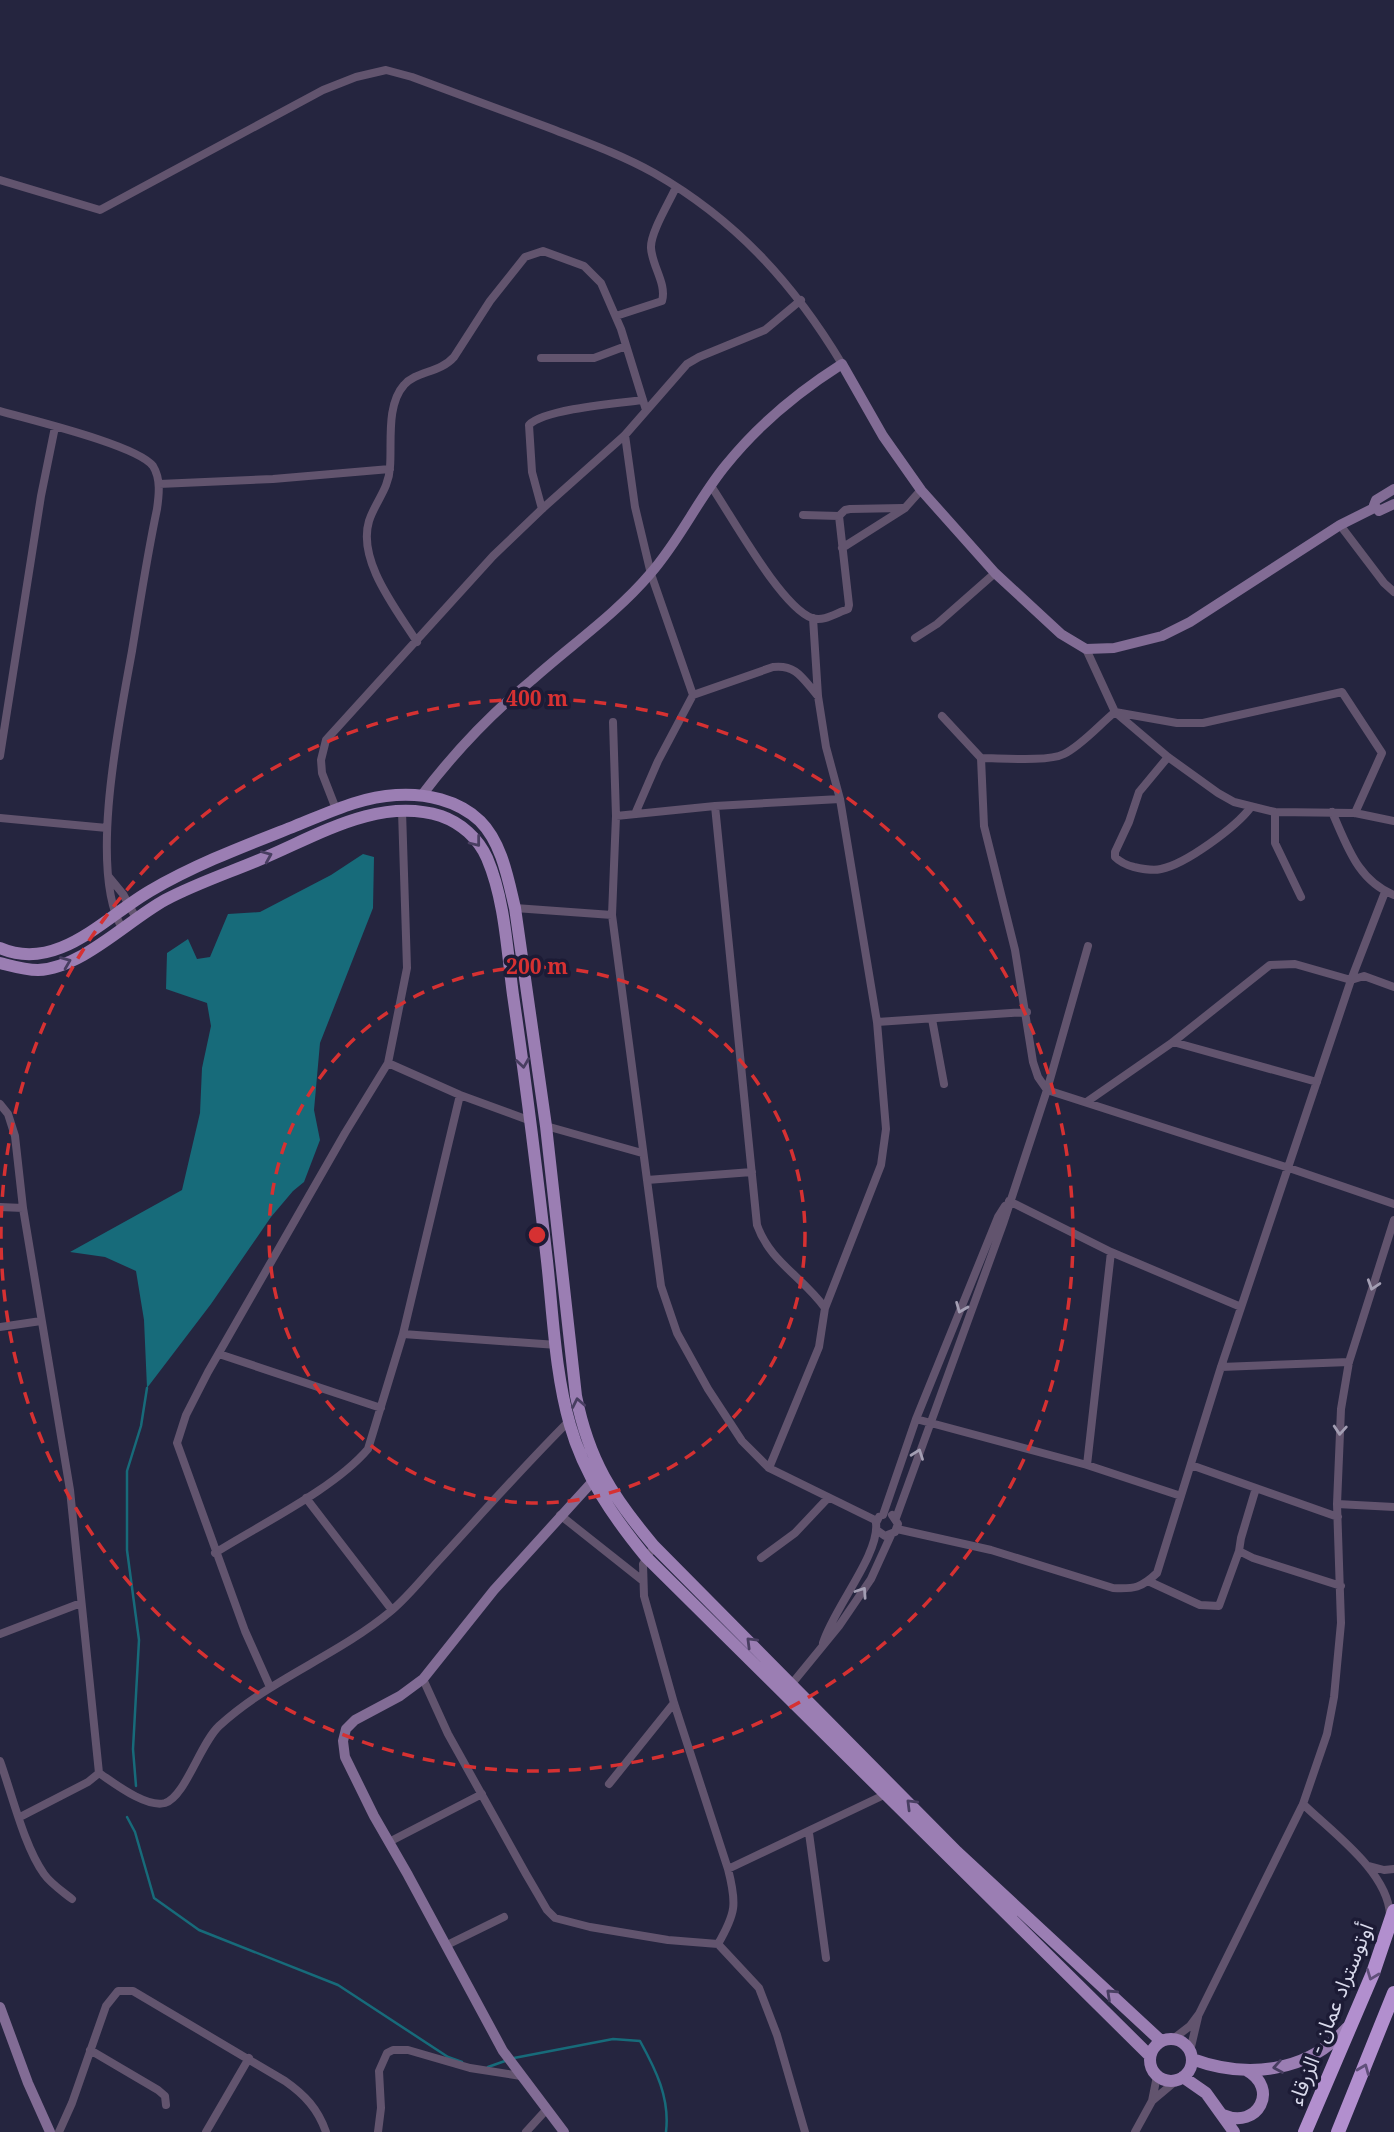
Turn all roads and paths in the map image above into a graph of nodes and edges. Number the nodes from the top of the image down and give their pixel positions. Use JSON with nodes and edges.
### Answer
{"nodes":[{"id":1,"x":0,"y":180,"type":"edge"},
{"id":2,"x":676,"y":187,"type":"junction"},
{"id":3,"x":801,"y":300,"type":"junction"},
{"id":4,"x":616,"y":316,"type":"junction"},
{"id":5,"x":626,"y":346,"type":"junction"},
{"id":6,"x":541,"y":358,"type":"dead end"},
{"id":7,"x":842,"y":365,"type":"junction"},
{"id":8,"x":643,"y":400,"type":"junction"},
{"id":9,"x":646,"y":410,"type":"junction"},
{"id":10,"x":0,"y":411,"type":"edge"},
{"id":11,"x":55,"y":428,"type":"junction"},
{"id":12,"x":625,"y":435,"type":"junction"},
{"id":13,"x":390,"y":469,"type":"junction"},
{"id":14,"x":159,"y":484,"type":"junction"},
{"id":15,"x":711,"y":486,"type":"junction"},
{"id":16,"x":1394,"y":489,"type":"edge"},
{"id":17,"x":921,"y":490,"type":"junction"},
{"id":18,"x":1394,"y":504,"type":"edge"},
{"id":19,"x":1374,"y":508,"type":"junction"},
{"id":20,"x":541,"y":509,"type":"junction"},
{"id":21,"x":905,"y":509,"type":"junction"},
{"id":22,"x":803,"y":515,"type":"dead end"},
{"id":23,"x":839,"y":516,"type":"junction"},
{"id":24,"x":1340,"y":525,"type":"junction"},
{"id":25,"x":842,"y":548,"type":"junction"},
{"id":26,"x":651,"y":573,"type":"junction"},
{"id":27,"x":995,"y":573,"type":"junction"},
{"id":28,"x":1394,"y":592,"type":"edge"},
{"id":29,"x":813,"y":618,"type":"junction"},
{"id":30,"x":915,"y":638,"type":"dead end"},
{"id":31,"x":417,"y":642,"type":"junction"},
{"id":32,"x":1086,"y":649,"type":"junction"},
{"id":33,"x":694,"y":695,"type":"junction"},
{"id":34,"x":818,"y":696,"type":"junction"},
{"id":35,"x":1115,"y":712,"type":"junction"},
{"id":36,"x":942,"y":716,"type":"dead end"},
{"id":37,"x":2,"y":718,"type":"edge"},
{"id":38,"x":613,"y":722,"type":"dead end"},
{"id":39,"x":0,"y":756,"type":"edge"},
{"id":40,"x":1168,"y":757,"type":"junction"},
{"id":41,"x":981,"y":758,"type":"junction"},
{"id":42,"x":436,"y":776,"type":"junction"},
{"id":43,"x":422,"y":795,"type":"junction"},
{"id":44,"x":442,"y":799,"type":"junction"},
{"id":45,"x":840,"y":799,"type":"junction"},
{"id":46,"x":715,"y":806,"type":"junction"},
{"id":47,"x":1251,"y":807,"type":"junction"},
{"id":48,"x":336,"y":809,"type":"junction"},
{"id":49,"x":402,"y":811,"type":"junction"},
{"id":50,"x":1275,"y":812,"type":"junction"},
{"id":51,"x":1332,"y":812,"type":"junction"},
{"id":52,"x":1355,"y":813,"type":"junction"},
{"id":53,"x":635,"y":814,"type":"junction"},
{"id":54,"x":616,"y":816,"type":"junction"},
{"id":55,"x":0,"y":818,"type":"edge"},
{"id":56,"x":1394,"y":821,"type":"edge"},
{"id":57,"x":107,"y":828,"type":"junction"},
{"id":58,"x":109,"y":877,"type":"junction"},
{"id":59,"x":1385,"y":892,"type":"junction"},
{"id":60,"x":1394,"y":895,"type":"edge"},
{"id":61,"x":1301,"y":897,"type":"dead end"},
{"id":62,"x":129,"y":905,"type":"junction"},
{"id":63,"x":515,"y":908,"type":"junction"},
{"id":64,"x":115,"y":915,"type":"junction"},
{"id":65,"x":612,"y":915,"type":"junction"},
{"id":66,"x":136,"y":918,"type":"junction"},
{"id":67,"x":122,"y":928,"type":"junction"},
{"id":68,"x":513,"y":943,"type":"junction"},
{"id":69,"x":1088,"y":946,"type":"dead end"},
{"id":70,"x":0,"y":948,"type":"edge"},
{"id":71,"x":0,"y":963,"type":"edge"},
{"id":72,"x":1351,"y":980,"type":"junction"},
{"id":73,"x":1394,"y":987,"type":"edge"},
{"id":74,"x":1027,"y":1012,"type":"junction"},
{"id":75,"x":932,"y":1019,"type":"junction"},
{"id":76,"x":877,"y":1022,"type":"junction"},
{"id":77,"x":1173,"y":1042,"type":"junction"},
{"id":78,"x":388,"y":1063,"type":"junction"},
{"id":79,"x":1317,"y":1082,"type":"junction"},
{"id":80,"x":944,"y":1084,"type":"dead end"},
{"id":81,"x":1047,"y":1090,"type":"junction"},
{"id":82,"x":460,"y":1095,"type":"junction"},
{"id":83,"x":1088,"y":1101,"type":"junction"},
{"id":84,"x":0,"y":1104,"type":"edge"},
{"id":85,"x":531,"y":1121,"type":"junction"},
{"id":86,"x":546,"y":1126,"type":"junction"},
{"id":87,"x":642,"y":1153,"type":"junction"},
{"id":88,"x":1289,"y":1168,"type":"junction"},
{"id":89,"x":752,"y":1172,"type":"junction"},
{"id":90,"x":647,"y":1181,"type":"junction"},
{"id":91,"x":1009,"y":1201,"type":"junction"},
{"id":92,"x":1394,"y":1204,"type":"edge"},
{"id":93,"x":0,"y":1207,"type":"edge"},
{"id":94,"x":23,"y":1208,"type":"junction"},
{"id":95,"x":1394,"y":1220,"type":"edge"},
{"id":96,"x":1111,"y":1252,"type":"junction"},
{"id":97,"x":1241,"y":1307,"type":"junction"},
{"id":98,"x":825,"y":1308,"type":"junction"},
{"id":99,"x":41,"y":1321,"type":"junction"},
{"id":100,"x":0,"y":1327,"type":"edge"},
{"id":101,"x":403,"y":1334,"type":"junction"},
{"id":102,"x":557,"y":1345,"type":"junction"},
{"id":103,"x":219,"y":1354,"type":"junction"},
{"id":104,"x":1349,"y":1362,"type":"junction"},
{"id":105,"x":1221,"y":1367,"type":"junction"},
{"id":106,"x":382,"y":1408,"type":"junction"},
{"id":107,"x":916,"y":1419,"type":"junction"},
{"id":108,"x":569,"y":1421,"type":"junction"},
{"id":109,"x":930,"y":1423,"type":"junction"},
{"id":110,"x":1087,"y":1465,"type":"junction"},
{"id":111,"x":1191,"y":1465,"type":"junction"},
{"id":112,"x":769,"y":1468,"type":"junction"},
{"id":113,"x":593,"y":1481,"type":"junction"},
{"id":114,"x":1256,"y":1488,"type":"junction"},
{"id":115,"x":1181,"y":1496,"type":"junction"},
{"id":116,"x":306,"y":1498,"type":"junction"},
{"id":117,"x":828,"y":1498,"type":"junction"},
{"id":118,"x":1337,"y":1504,"type":"junction"},
{"id":119,"x":1394,"y":1507,"type":"edge"},
{"id":120,"x":561,"y":1515,"type":"junction"},
{"id":121,"x":1338,"y":1517,"type":"junction"},
{"id":122,"x":880,"y":1518,"type":"junction"},
{"id":123,"x":895,"y":1518,"type":"junction"},
{"id":124,"x":878,"y":1531,"type":"junction"},
{"id":125,"x":894,"y":1532,"type":"junction"},
{"id":126,"x":654,"y":1546,"type":"junction"},
{"id":127,"x":1239,"y":1551,"type":"junction"},
{"id":128,"x":215,"y":1553,"type":"junction"},
{"id":129,"x":646,"y":1557,"type":"junction"},
{"id":130,"x":761,"y":1558,"type":"dead end"},
{"id":131,"x":642,"y":1580,"type":"junction"},
{"id":132,"x":1148,"y":1581,"type":"junction"},
{"id":133,"x":1340,"y":1586,"type":"junction"},
{"id":134,"x":81,"y":1603,"type":"junction"},
{"id":135,"x":392,"y":1610,"type":"junction"},
{"id":136,"x":0,"y":1634,"type":"edge"},
{"id":137,"x":823,"y":1643,"type":"junction"},
{"id":138,"x":423,"y":1679,"type":"junction"},
{"id":139,"x":270,"y":1687,"type":"junction"},
{"id":140,"x":788,"y":1688,"type":"junction"},
{"id":141,"x":674,"y":1703,"type":"junction"},
{"id":142,"x":0,"y":1761,"type":"edge"},
{"id":143,"x":99,"y":1773,"type":"junction"},
{"id":144,"x":609,"y":1784,"type":"dead end"},
{"id":145,"x":482,"y":1794,"type":"junction"},
{"id":146,"x":884,"y":1795,"type":"junction"},
{"id":147,"x":1303,"y":1804,"type":"junction"},
{"id":148,"x":20,"y":1817,"type":"junction"},
{"id":149,"x":809,"y":1833,"type":"junction"},
{"id":150,"x":389,"y":1842,"type":"junction"},
{"id":151,"x":1366,"y":1865,"type":"junction"},
{"id":152,"x":729,"y":1869,"type":"junction"},
{"id":153,"x":1394,"y":1869,"type":"edge"},
{"id":154,"x":72,"y":1899,"type":"dead end"},
{"id":155,"x":504,"y":1917,"type":"dead end"},
{"id":156,"x":1392,"y":1917,"type":"edge"},
{"id":157,"x":718,"y":1944,"type":"junction"},
{"id":158,"x":447,"y":1945,"type":"junction"},
{"id":159,"x":826,"y":1958,"type":"dead end"},
{"id":160,"x":1394,"y":1993,"type":"edge"},
{"id":161,"x":0,"y":2009,"type":"edge"},
{"id":162,"x":1199,"y":2014,"type":"junction"},
{"id":163,"x":1354,"y":2019,"type":"junction"},
{"id":164,"x":1167,"y":2040,"type":"junction"},
{"id":165,"x":90,"y":2050,"type":"junction"},
{"id":166,"x":1191,"y":2055,"type":"junction"},
{"id":167,"x":1150,"y":2056,"type":"junction"},
{"id":168,"x":249,"y":2058,"type":"junction"},
{"id":169,"x":1245,"y":2069,"type":"junction"},
{"id":170,"x":521,"y":2076,"type":"junction"},
{"id":171,"x":1157,"y":2076,"type":"junction"},
{"id":172,"x":1180,"y":2078,"type":"junction"},
{"id":173,"x":1152,"y":2101,"type":"junction"},
{"id":174,"x":166,"y":2105,"type":"dead end"},
{"id":175,"x":547,"y":2109,"type":"junction"},
{"id":176,"x":1223,"y":2115,"type":"junction"},
{"id":177,"x":50,"y":2132,"type":"edge"},
{"id":178,"x":59,"y":2132,"type":"edge"},
{"id":179,"x":206,"y":2132,"type":"edge"},
{"id":180,"x":326,"y":2132,"type":"edge"},
{"id":181,"x":378,"y":2132,"type":"edge"},
{"id":182,"x":526,"y":2132,"type":"edge"},
{"id":183,"x":564,"y":2132,"type":"edge"},
{"id":184,"x":805,"y":2132,"type":"edge"},
{"id":185,"x":1135,"y":2132,"type":"edge"},
{"id":186,"x":1234,"y":2132,"type":"edge"},
{"id":187,"x":1305,"y":2132,"type":"edge"},
{"id":188,"x":1338,"y":2132,"type":"edge"}],
"edges":[{"from":1,"to":2,"type":"street"},
{"from":2,"to":3,"type":"street"},
{"from":2,"to":4,"type":"street"},
{"from":3,"to":7,"type":"street"},
{"from":3,"to":9,"type":"street"},
{"from":4,"to":5,"type":"street"},
{"from":4,"to":13,"type":"street"},
{"from":5,"to":6,"type":"street"},
{"from":5,"to":8,"type":"street"},
{"from":7,"to":15,"type":"street"},
{"from":7,"to":17,"type":"street"},
{"from":8,"to":9,"type":"street"},
{"from":8,"to":20,"type":"street"},
{"from":9,"to":12,"type":"street"},
{"from":10,"to":11,"type":"street"},
{"from":11,"to":14,"type":"street"},
{"from":11,"to":37,"type":"street"},
{"from":12,"to":20,"type":"street"},
{"from":12,"to":26,"type":"street"},
{"from":13,"to":14,"type":"street"},
{"from":13,"to":31,"type":"street"},
{"from":14,"to":57,"type":"street"},
{"from":15,"to":26,"type":"street"},
{"from":15,"to":29,"type":"street"},
{"from":16,"to":19,"type":"street"},
{"from":17,"to":21,"type":"street"},
{"from":17,"to":27,"type":"street"},
{"from":18,"to":19,"type":"street"},
{"from":19,"to":24,"type":"street"},
{"from":20,"to":31,"type":"street"},
{"from":21,"to":23,"type":"street"},
{"from":21,"to":25,"type":"street"},
{"from":22,"to":23,"type":"street"},
{"from":23,"to":25,"type":"street"},
{"from":24,"to":28,"type":"street"},
{"from":24,"to":32,"type":"street"},
{"from":25,"to":29,"type":"street"},
{"from":26,"to":33,"type":"street"},
{"from":26,"to":42,"type":"street"},
{"from":27,"to":30,"type":"street"},
{"from":27,"to":32,"type":"street"},
{"from":29,"to":34,"type":"street"},
{"from":31,"to":48,"type":"street"},
{"from":32,"to":35,"type":"street"},
{"from":33,"to":34,"type":"street"},
{"from":33,"to":53,"type":"street"},
{"from":34,"to":45,"type":"street"},
{"from":35,"to":40,"type":"street"},
{"from":35,"to":41,"type":"street"},
{"from":35,"to":52,"type":"street"},
{"from":36,"to":41,"type":"street"},
{"from":37,"to":39,"type":"street"},
{"from":38,"to":54,"type":"street"},
{"from":40,"to":47,"type":"street"},
{"from":40,"to":47,"type":"street"},
{"from":41,"to":74,"type":"street"},
{"from":42,"to":43,"type":"street"},
{"from":42,"to":44,"type":"street"},
{"from":43,"to":44,"type":"main road"},
{"from":43,"to":48,"type":"main road"},
{"from":44,"to":63,"type":"main road"},
{"from":45,"to":46,"type":"street"},
{"from":45,"to":76,"type":"street"},
{"from":46,"to":53,"type":"street"},
{"from":46,"to":89,"type":"street"},
{"from":47,"to":50,"type":"street"},
{"from":48,"to":62,"type":"main road"},
{"from":66,"to":49,"type":"main road","one_way":true},
{"from":49,"to":68,"type":"main road","one_way":true},
{"from":49,"to":78,"type":"street"},
{"from":50,"to":51,"type":"street"},
{"from":50,"to":61,"type":"street"},
{"from":51,"to":52,"type":"street"},
{"from":51,"to":59,"type":"street"},
{"from":52,"to":56,"type":"street"},
{"from":53,"to":54,"type":"street"},
{"from":54,"to":65,"type":"street"},
{"from":55,"to":57,"type":"street"},
{"from":57,"to":58,"type":"street"},
{"from":58,"to":62,"type":"street"},
{"from":58,"to":64,"type":"street"},
{"from":59,"to":60,"type":"street"},
{"from":59,"to":72,"type":"street"},
{"from":62,"to":64,"type":"main road"},
{"from":62,"to":66,"type":"street"},
{"from":63,"to":65,"type":"street"},
{"from":63,"to":68,"type":"main road"},
{"from":64,"to":67,"type":"street"},
{"from":64,"to":70,"type":"main road"},
{"from":65,"to":87,"type":"street"},
{"from":66,"to":67,"type":"main road"},
{"from":71,"to":67,"type":"main road","one_way":true},
{"from":68,"to":85,"type":"main road","one_way":true},
{"from":68,"to":86,"type":"main road"},
{"from":69,"to":81,"type":"street"},
{"from":72,"to":73,"type":"street"},
{"from":72,"to":77,"type":"street"},
{"from":72,"to":79,"type":"street"},
{"from":74,"to":75,"type":"street"},
{"from":74,"to":81,"type":"street"},
{"from":75,"to":76,"type":"street"},
{"from":75,"to":80,"type":"street"},
{"from":76,"to":98,"type":"street"},
{"from":77,"to":79,"type":"street"},
{"from":77,"to":83,"type":"street"},
{"from":78,"to":82,"type":"street"},
{"from":78,"to":103,"type":"street"},
{"from":79,"to":88,"type":"street"},
{"from":81,"to":83,"type":"street"},
{"from":81,"to":91,"type":"street"},
{"from":82,"to":85,"type":"street"},
{"from":82,"to":101,"type":"street"},
{"from":83,"to":88,"type":"street"},
{"from":84,"to":94,"type":"street"},
{"from":85,"to":102,"type":"main road"},
{"from":86,"to":87,"type":"street"},
{"from":126,"to":86,"type":"main road","one_way":true},
{"from":87,"to":90,"type":"street"},
{"from":88,"to":92,"type":"street"},
{"from":88,"to":97,"type":"street"},
{"from":89,"to":90,"type":"street"},
{"from":89,"to":98,"type":"street"},
{"from":90,"to":112,"type":"street"},
{"from":91,"to":96,"type":"street"},
{"from":91,"to":107,"type":"street","one_way":true},
{"from":91,"to":109,"type":"street"},
{"from":93,"to":94,"type":"street"},
{"from":94,"to":99,"type":"street"},
{"from":95,"to":104,"type":"street","one_way":true},
{"from":96,"to":97,"type":"street"},
{"from":96,"to":110,"type":"street"},
{"from":97,"to":105,"type":"street"},
{"from":98,"to":112,"type":"street"},
{"from":99,"to":100,"type":"street"},
{"from":99,"to":134,"type":"street"},
{"from":101,"to":102,"type":"street"},
{"from":101,"to":106,"type":"street"},
{"from":102,"to":108,"type":"main road"},
{"from":103,"to":106,"type":"street"},
{"from":103,"to":128,"type":"street"},
{"from":104,"to":105,"type":"street"},
{"from":104,"to":118,"type":"street","one_way":true},
{"from":105,"to":111,"type":"street"},
{"from":106,"to":116,"type":"street"},
{"from":107,"to":109,"type":"street"},
{"from":107,"to":122,"type":"street"},
{"from":108,"to":113,"type":"main road"},
{"from":108,"to":135,"type":"street"},
{"from":109,"to":110,"type":"street"},
{"from":123,"to":109,"type":"street","one_way":true},
{"from":110,"to":115,"type":"street"},
{"from":111,"to":114,"type":"street"},
{"from":111,"to":115,"type":"street"},
{"from":112,"to":117,"type":"street"},
{"from":113,"to":120,"type":"street"},
{"from":113,"to":129,"type":"main road"},
{"from":114,"to":121,"type":"street"},
{"from":114,"to":127,"type":"street"},
{"from":115,"to":132,"type":"street"},
{"from":116,"to":128,"type":"street"},
{"from":116,"to":135,"type":"street"},
{"from":117,"to":122,"type":"street"},
{"from":117,"to":130,"type":"street"},
{"from":118,"to":119,"type":"street"},
{"from":118,"to":121,"type":"street"},
{"from":120,"to":131,"type":"street"},
{"from":120,"to":138,"type":"street"},
{"from":121,"to":133,"type":"street"},
{"from":122,"to":123,"type":"street"},
{"from":122,"to":124,"type":"street"},
{"from":123,"to":125,"type":"street"},
{"from":124,"to":125,"type":"street"},
{"from":124,"to":137,"type":"street"},
{"from":125,"to":132,"type":"street"},
{"from":137,"to":125,"type":"street","one_way":true},
{"from":126,"to":129,"type":"street"},
{"from":140,"to":126,"type":"main road","one_way":true},
{"from":127,"to":132,"type":"street"},
{"from":127,"to":133,"type":"street"},
{"from":128,"to":139,"type":"street"},
{"from":129,"to":131,"type":"street"},
{"from":129,"to":140,"type":"main road"},
{"from":131,"to":141,"type":"street"},
{"from":133,"to":147,"type":"street"},
{"from":134,"to":136,"type":"street"},
{"from":134,"to":143,"type":"street"},
{"from":135,"to":139,"type":"street"},
{"from":137,"to":140,"type":"street"},
{"from":138,"to":145,"type":"street"},
{"from":138,"to":150,"type":"street"},
{"from":139,"to":143,"type":"street"},
{"from":140,"to":146,"type":"main road"},
{"from":164,"to":140,"type":"main road","one_way":true},
{"from":141,"to":144,"type":"street"},
{"from":141,"to":152,"type":"street"},
{"from":142,"to":148,"type":"street"},
{"from":143,"to":148,"type":"street"},
{"from":145,"to":150,"type":"street"},
{"from":145,"to":157,"type":"street"},
{"from":146,"to":149,"type":"street"},
{"from":146,"to":167,"type":"main road"},
{"from":147,"to":151,"type":"street"},
{"from":147,"to":162,"type":"street"},
{"from":148,"to":154,"type":"street"},
{"from":149,"to":152,"type":"street"},
{"from":149,"to":159,"type":"street"},
{"from":150,"to":158,"type":"street"},
{"from":151,"to":153,"type":"street"},
{"from":151,"to":156,"type":"street"},
{"from":152,"to":157,"type":"street"},
{"from":155,"to":158,"type":"street"},
{"from":156,"to":163,"type":"highway","name":"أوتوستراد عمان - الزرقاء","one_way":true},
{"from":157,"to":184,"type":"street"},
{"from":158,"to":170,"type":"street"},
{"from":188,"to":160,"type":"highway","one_way":true},
{"from":161,"to":177,"type":"street"},
{"from":162,"to":164,"type":"street"},
{"from":162,"to":166,"type":"street"},
{"from":163,"to":169,"type":"main road","one_way":true},
{"from":163,"to":187,"type":"highway","name":"أوتوستراد عمان - الزرقاء"},
{"from":164,"to":166,"type":"main road"},
{"from":164,"to":167,"type":"main road"},
{"from":165,"to":168,"type":"street"},
{"from":165,"to":174,"type":"street"},
{"from":165,"to":178,"type":"street"},
{"from":166,"to":169,"type":"main road"},
{"from":166,"to":172,"type":"main road"},
{"from":167,"to":171,"type":"main road"},
{"from":168,"to":179,"type":"street"},
{"from":168,"to":180,"type":"street"},
{"from":169,"to":176,"type":"main road"},
{"from":170,"to":175,"type":"street"},
{"from":170,"to":181,"type":"street"},
{"from":171,"to":172,"type":"main road"},
{"from":171,"to":173,"type":"street"},
{"from":172,"to":173,"type":"street"},
{"from":172,"to":176,"type":"main road"},
{"from":173,"to":185,"type":"street"},
{"from":175,"to":182,"type":"street"},
{"from":175,"to":183,"type":"street"},
{"from":176,"to":186,"type":"main road"}]}
